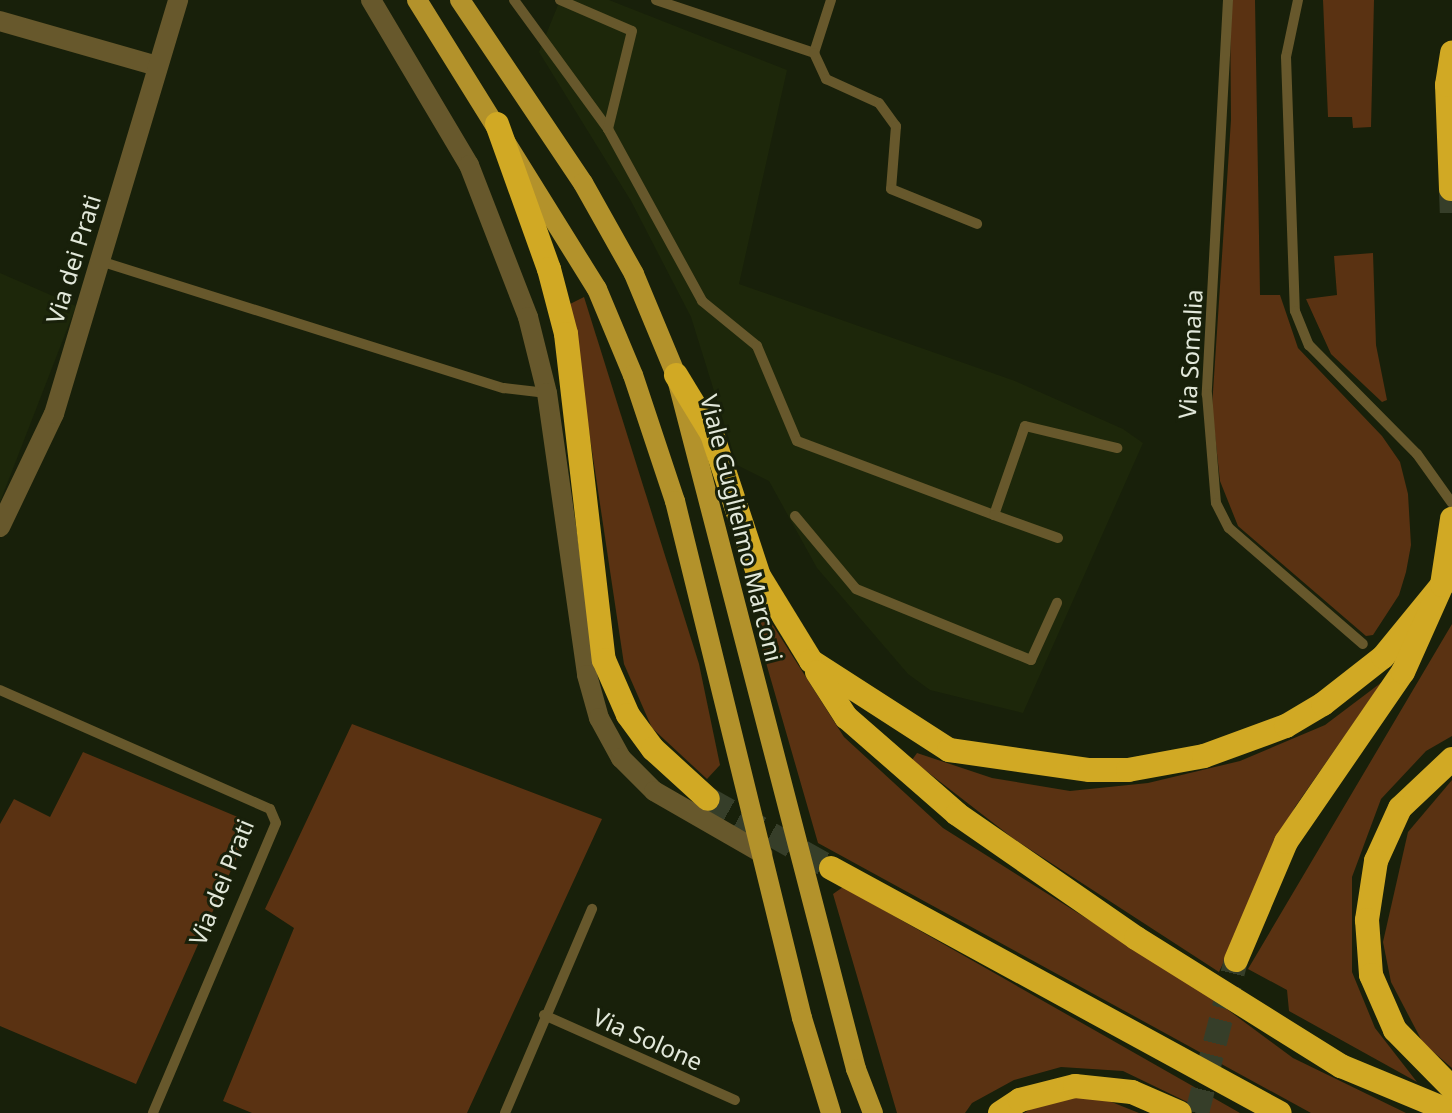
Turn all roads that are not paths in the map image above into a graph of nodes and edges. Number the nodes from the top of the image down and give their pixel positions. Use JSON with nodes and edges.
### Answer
{"nodes":[{"id":1,"x":178,"y":0,"type":"edge"},
{"id":2,"x":371,"y":0,"type":"edge"},
{"id":3,"x":417,"y":0,"type":"edge"},
{"id":4,"x":460,"y":0,"type":"edge"},
{"id":5,"x":514,"y":0,"type":"edge"},
{"id":6,"x":560,"y":0,"type":"edge"},
{"id":7,"x":656,"y":0,"type":"edge"},
{"id":8,"x":831,"y":0,"type":"edge"},
{"id":9,"x":1228,"y":0,"type":"edge"},
{"id":10,"x":1298,"y":0,"type":"edge"},
{"id":11,"x":0,"y":21,"type":"edge"},
{"id":12,"x":1452,"y":52,"type":"edge"},
{"id":13,"x":814,"y":53,"type":"junction"},
{"id":14,"x":157,"y":66,"type":"junction"},
{"id":15,"x":497,"y":124,"type":"junction"},
{"id":16,"x":608,"y":129,"type":"junction"},
{"id":17,"x":1451,"y":189,"type":"edge"},
{"id":18,"x":977,"y":224,"type":"dead end"},
{"id":19,"x":100,"y":261,"type":"junction"},
{"id":20,"x":676,"y":375,"type":"junction"},
{"id":21,"x":547,"y":393,"type":"junction"},
{"id":22,"x":1117,"y":448,"type":"dead end"},
{"id":23,"x":1452,"y":503,"type":"edge"},
{"id":24,"x":994,"y":515,"type":"junction"},
{"id":25,"x":795,"y":516,"type":"dead end"},
{"id":26,"x":1452,"y":519,"type":"edge"},
{"id":27,"x":0,"y":527,"type":"edge"},
{"id":28,"x":1058,"y":538,"type":"dead end"},
{"id":29,"x":1442,"y":585,"type":"junction"},
{"id":30,"x":1057,"y":603,"type":"dead end"},
{"id":31,"x":1363,"y":644,"type":"dead end"},
{"id":32,"x":811,"y":661,"type":"junction"},
{"id":33,"x":0,"y":690,"type":"edge"},
{"id":34,"x":1452,"y":759,"type":"edge"},
{"id":35,"x":708,"y":799,"type":"tunnel mouth"},
{"id":36,"x":762,"y":853,"type":"junction"},
{"id":37,"x":831,"y":868,"type":"tunnel mouth"},
{"id":38,"x":592,"y":909,"type":"dead end"},
{"id":39,"x":1236,"y":960,"type":"tunnel mouth"},
{"id":40,"x":544,"y":1015,"type":"junction"},
{"id":41,"x":1452,"y":1088,"type":"edge"},
{"id":42,"x":735,"y":1100,"type":"dead end"},
{"id":43,"x":1253,"y":1104,"type":"edge"},
{"id":44,"x":1452,"y":1112,"type":"edge"},
{"id":45,"x":153,"y":1113,"type":"edge"},
{"id":46,"x":505,"y":1113,"type":"edge"},
{"id":47,"x":831,"y":1113,"type":"edge"},
{"id":48,"x":873,"y":1113,"type":"edge"},
{"id":49,"x":1000,"y":1113,"type":"edge"},
{"id":50,"x":1180,"y":1113,"type":"edge"},
{"id":51,"x":1280,"y":1113,"type":"edge"}],
"edges":[{"from":1,"to":14,"type":"street","name":"Via dei Prati"},
{"from":2,"to":21,"type":"street"},
{"from":3,"to":15,"type":"main road"},
{"from":4,"to":20,"type":"main road","name":"Viale Guglielmo Marconi"},
{"from":5,"to":16,"type":"lane"},
{"from":6,"to":16,"type":"lane"},
{"from":7,"to":13,"type":"lane"},
{"from":8,"to":13,"type":"lane"},
{"from":9,"to":31,"type":"lane","name":"Via Somalia"},
{"from":10,"to":23,"type":"lane"},
{"from":11,"to":14,"type":"street"},
{"from":12,"to":17,"type":"highway"},
{"from":13,"to":18,"type":"lane"},
{"from":14,"to":19,"type":"street","name":"Via dei Prati"},
{"from":15,"to":35,"type":"highway"},
{"from":15,"to":36,"type":"main road"},
{"from":16,"to":24,"type":"lane"},
{"from":19,"to":21,"type":"lane"},
{"from":19,"to":27,"type":"street","name":"Via dei Prati"},
{"from":20,"to":32,"type":"highway"},
{"from":20,"to":48,"type":"main road","name":"Viale Guglielmo Marconi"},
{"from":21,"to":36,"type":"street"},
{"from":22,"to":24,"type":"lane"},
{"from":24,"to":28,"type":"lane"},
{"from":25,"to":30,"type":"lane"},
{"from":26,"to":29,"type":"highway"},
{"from":29,"to":32,"type":"highway"},
{"from":29,"to":39,"type":"highway"},
{"from":32,"to":44,"type":"highway"},
{"from":33,"to":45,"type":"lane","name":"Via dei Prati"},
{"from":34,"to":41,"type":"highway"},
{"from":36,"to":47,"type":"main road"},
{"from":37,"to":43,"type":"highway"},
{"from":38,"to":40,"type":"lane"},
{"from":40,"to":42,"type":"lane","name":"Via Solone"},
{"from":40,"to":46,"type":"lane"},
{"from":43,"to":51,"type":"highway"},
{"from":49,"to":50,"type":"highway"}]}
